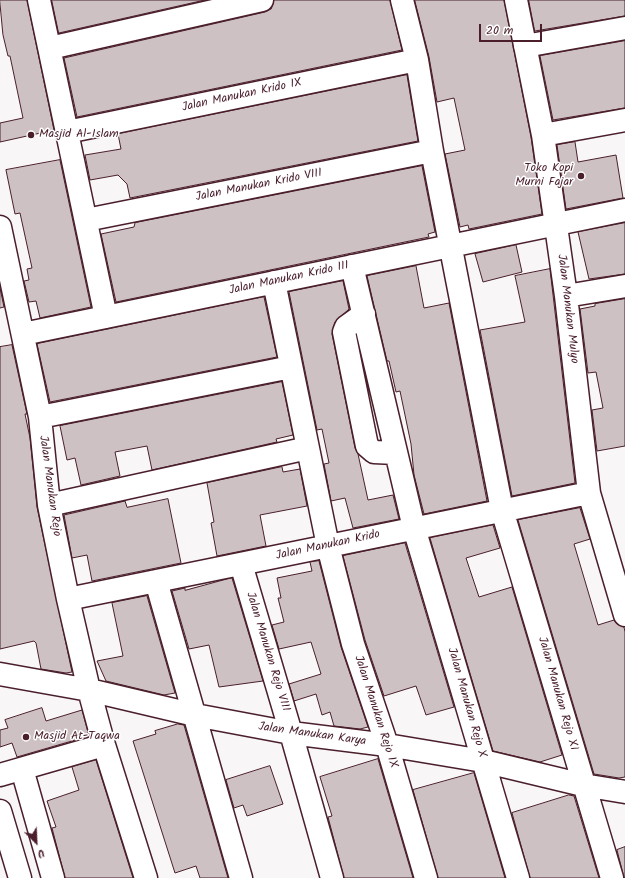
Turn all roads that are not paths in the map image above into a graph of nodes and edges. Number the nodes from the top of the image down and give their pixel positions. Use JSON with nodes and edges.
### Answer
{"nodes":[{"id":1,"x":40,"y":0,"type":"edge"},
{"id":2,"x":262,"y":0,"type":"edge"},
{"id":3,"x":402,"y":0,"type":"edge"},
{"id":4,"x":516,"y":0,"type":"edge"},
{"id":5,"x":625,"y":28,"type":"edge"},
{"id":6,"x":525,"y":46,"type":"junction"},
{"id":7,"x":50,"y":48,"type":"junction"},
{"id":8,"x":417,"y":60,"type":"junction"},
{"id":9,"x":625,"y":120,"type":"edge"},
{"id":10,"x":67,"y":132,"type":"junction"},
{"id":11,"x":543,"y":135,"type":"junction"},
{"id":12,"x":432,"y":151,"type":"junction"},
{"id":13,"x":625,"y":210,"type":"edge"},
{"id":14,"x":86,"y":220,"type":"junction"},
{"id":15,"x":556,"y":224,"type":"junction"},
{"id":16,"x":1,"y":241,"type":"edge"},
{"id":17,"x":451,"y":246,"type":"junction"},
{"id":18,"x":352,"y":266,"type":"junction"},
{"id":19,"x":274,"y":282,"type":"junction"},
{"id":20,"x":625,"y":286,"type":"edge"},
{"id":21,"x":566,"y":296,"type":"junction"},
{"id":22,"x":106,"y":317,"type":"junction"},
{"id":23,"x":23,"y":334,"type":"junction"},
{"id":24,"x":291,"y":367,"type":"junction"},
{"id":25,"x":40,"y":417,"type":"junction"},
{"id":26,"x":308,"y":448,"type":"junction"},
{"id":27,"x":589,"y":493,"type":"junction"},
{"id":28,"x":49,"y":505,"type":"junction"},
{"id":29,"x":502,"y":510,"type":"junction"},
{"id":30,"x":414,"y":528,"type":"junction"},
{"id":31,"x":328,"y":546,"type":"junction"},
{"id":32,"x":241,"y":564,"type":"junction"},
{"id":33,"x":156,"y":581,"type":"junction"},
{"id":34,"x":68,"y":599,"type":"junction"},
{"id":35,"x":625,"y":615,"type":"edge"},
{"id":36,"x":0,"y":674,"type":"edge"},
{"id":37,"x":88,"y":690,"type":"junction"},
{"id":38,"x":195,"y":715,"type":"junction"},
{"id":39,"x":292,"y":733,"type":"junction"},
{"id":40,"x":104,"y":744,"type":"junction"},
{"id":41,"x":387,"y":745,"type":"junction"},
{"id":42,"x":483,"y":761,"type":"junction"},
{"id":43,"x":22,"y":769,"type":"junction"},
{"id":44,"x":0,"y":775,"type":"edge"},
{"id":45,"x":584,"y":785,"type":"junction"},
{"id":46,"x":625,"y":792,"type":"edge"},
{"id":47,"x":0,"y":811,"type":"edge"},
{"id":48,"x":20,"y":878,"type":"edge"},
{"id":49,"x":53,"y":878,"type":"edge"},
{"id":50,"x":146,"y":878,"type":"edge"},
{"id":51,"x":241,"y":878,"type":"edge"},
{"id":52,"x":332,"y":878,"type":"edge"},
{"id":53,"x":426,"y":878,"type":"edge"},
{"id":54,"x":518,"y":878,"type":"edge"},
{"id":55,"x":612,"y":878,"type":"edge"}],
"edges":[{"from":1,"to":7,"type":"street"},
{"from":2,"to":7,"type":"street"},
{"from":3,"to":8,"type":"street","name":"Jalan Manukan Rejo XI"},
{"from":4,"to":6,"type":"street","name":"Jalan Manukan Mulyo"},
{"from":5,"to":6,"type":"street"},
{"from":6,"to":11,"type":"street","name":"Jalan Manukan Mulyo"},
{"from":7,"to":10,"type":"street"},
{"from":8,"to":10,"type":"street","name":"Jalan Manukan Krido IX"},
{"from":8,"to":12,"type":"street","name":"Jalan Manukan Rejo XI"},
{"from":9,"to":11,"type":"street"},
{"from":10,"to":14,"type":"street"},
{"from":11,"to":15,"type":"street","name":"Jalan Manukan Mulyo"},
{"from":12,"to":14,"type":"street","name":"Jalan Manukan Krido VIII"},
{"from":12,"to":17,"type":"street","name":"Jalan Manukan Rejo XI"},
{"from":13,"to":15,"type":"street","name":"Jalan Manukan Krido III"},
{"from":14,"to":22,"type":"street"},
{"from":15,"to":17,"type":"street","name":"Jalan Manukan Krido III"},
{"from":15,"to":21,"type":"street","name":"Jalan Manukan Mulyo"},
{"from":16,"to":23,"type":"street","name":"Jalan Manukan Rejo"},
{"from":17,"to":18,"type":"street","name":"Jalan Manukan Krido III"},
{"from":17,"to":29,"type":"street","name":"Jalan Manukan Rejo XI"},
{"from":18,"to":19,"type":"street","name":"Jalan Manukan Krido III"},
{"from":18,"to":30,"type":"street","name":"Jalan Manukan Rejo X"},
{"from":19,"to":22,"type":"street","name":"Jalan Manukan Krido III"},
{"from":19,"to":24,"type":"street","name":"Jalan Manukan Rejo IX"},
{"from":20,"to":21,"type":"street"},
{"from":21,"to":27,"type":"street","name":"Jalan Manukan Mulyo"},
{"from":22,"to":23,"type":"street","name":"Jalan Manukan Krido III"},
{"from":23,"to":25,"type":"street","name":"Jalan Manukan Rejo"},
{"from":24,"to":25,"type":"street"},
{"from":24,"to":26,"type":"street","name":"Jalan Manukan Rejo IX"},
{"from":25,"to":28,"type":"street","name":"Jalan Manukan Rejo"},
{"from":26,"to":28,"type":"street"},
{"from":26,"to":31,"type":"street","name":"Jalan Manukan Rejo IX"},
{"from":27,"to":29,"type":"street","name":"Jalan Manukan Krido"},
{"from":27,"to":35,"type":"street","name":"Jalan Manukan Mulyo"},
{"from":28,"to":34,"type":"street","name":"Jalan Manukan Rejo"},
{"from":29,"to":30,"type":"street","name":"Jalan Manukan Krido"},
{"from":29,"to":45,"type":"street","name":"Jalan Manukan Rejo XI"},
{"from":30,"to":31,"type":"street","name":"Jalan Manukan Krido"},
{"from":30,"to":42,"type":"street","name":"Jalan Manukan Rejo X"},
{"from":31,"to":32,"type":"street","name":"Jalan Manukan Krido"},
{"from":31,"to":41,"type":"street","name":"Jalan Manukan Rejo IX"},
{"from":32,"to":33,"type":"street","name":"Jalan Manukan Krido"},
{"from":32,"to":39,"type":"street","name":"Jalan Manukan Rejo VIII"},
{"from":33,"to":34,"type":"street","name":"Jalan Manukan Krido"},
{"from":33,"to":38,"type":"street"},
{"from":34,"to":37,"type":"street","name":"Jalan Manukan Rejo"},
{"from":36,"to":37,"type":"street","name":"Jalan Manukan Karya"},
{"from":37,"to":38,"type":"street","name":"Jalan Manukan Karya"},
{"from":37,"to":40,"type":"street","name":"Jalan Manukan Rejo"},
{"from":38,"to":39,"type":"street","name":"Jalan Manukan Karya"},
{"from":38,"to":51,"type":"street"},
{"from":39,"to":41,"type":"street","name":"Jalan Manukan Karya"},
{"from":39,"to":52,"type":"street","name":"Jalan Manukan Rejo VIII"},
{"from":40,"to":43,"type":"street"},
{"from":40,"to":50,"type":"street","name":"Jalan Manukan Rejo"},
{"from":41,"to":42,"type":"street","name":"Jalan Manukan Karya"},
{"from":41,"to":53,"type":"street","name":"Jalan Manukan Rejo IX"},
{"from":42,"to":45,"type":"street","name":"Jalan Manukan Karya"},
{"from":42,"to":54,"type":"street","name":"Jalan Manukan Rejo X"},
{"from":43,"to":44,"type":"street"},
{"from":43,"to":49,"type":"street"},
{"from":45,"to":46,"type":"street","name":"Jalan Manukan Karya"},
{"from":45,"to":55,"type":"street","name":"Jalan Manukan Rejo XI"},
{"from":47,"to":48,"type":"street"}]}
